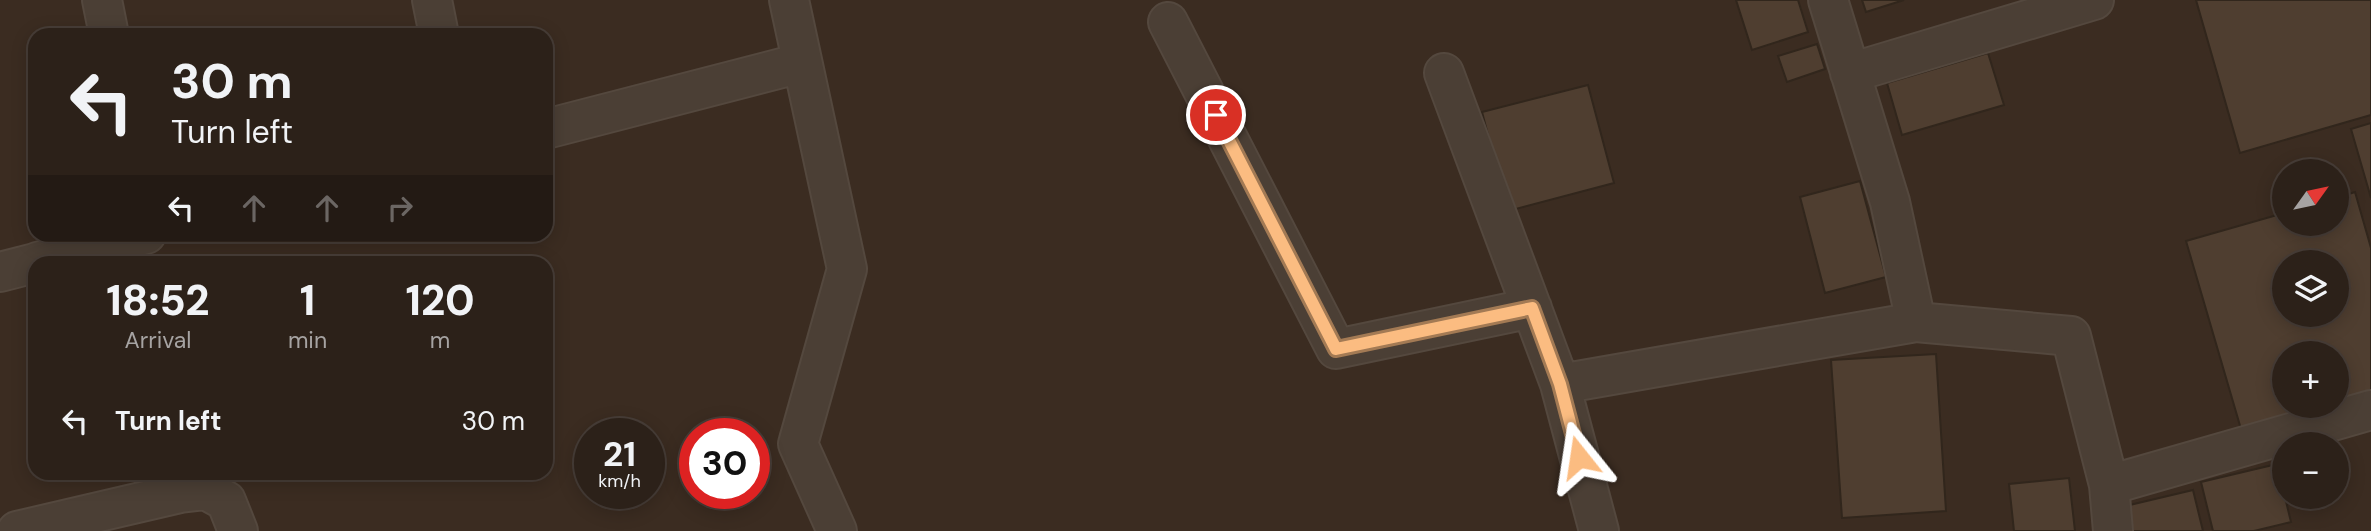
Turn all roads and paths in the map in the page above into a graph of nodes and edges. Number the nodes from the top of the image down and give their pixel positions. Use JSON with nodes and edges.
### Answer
{"nodes":[{"id":1,"x":102,"y":0,"type":"edge"},
{"id":2,"x":432,"y":0,"type":"edge"},
{"id":3,"x":789,"y":0,"type":"edge"},
{"id":4,"x":1828,"y":0,"type":"edge"},
{"id":5,"x":2094,"y":0,"type":"edge"},
{"id":6,"x":1168,"y":22,"type":"dead end"},
{"id":7,"x":108,"y":28,"type":"edge"},
{"id":8,"x":438,"y":28,"type":"edge"},
{"id":9,"x":802,"y":63,"type":"junction"},
{"id":10,"x":1850,"y":73,"type":"junction"},
{"id":11,"x":1444,"y":74,"type":"dead end"},
{"id":12,"x":553,"y":127,"type":"edge"},
{"id":13,"x":116,"y":242,"type":"edge"},
{"id":14,"x":63,"y":256,"type":"edge"},
{"id":15,"x":28,"y":265,"type":"edge"},
{"id":16,"x":0,"y":272,"type":"edge"},
{"id":17,"x":1532,"y":308,"type":"junction"},
{"id":18,"x":1916,"y":322,"type":"junction"},
{"id":19,"x":1560,"y":384,"type":"junction"},
{"id":20,"x":2371,"y":410,"type":"edge"},
{"id":21,"x":2109,"y":485,"type":"junction"},
{"id":22,"x":17,"y":531,"type":"edge"},
{"id":23,"x":238,"y":531,"type":"edge"},
{"id":24,"x":836,"y":531,"type":"edge"},
{"id":25,"x":1598,"y":531,"type":"edge"},
{"id":26,"x":2113,"y":531,"type":"edge"}],
"edges":[{"from":1,"to":7,"type":"street"},
{"from":2,"to":8,"type":"street"},
{"from":3,"to":9,"type":"street"},
{"from":4,"to":10,"type":"street"},
{"from":5,"to":10,"type":"street"},
{"from":6,"to":17,"type":"street"},
{"from":9,"to":12,"type":"street"},
{"from":9,"to":24,"type":"street"},
{"from":10,"to":18,"type":"street"},
{"from":11,"to":17,"type":"street"},
{"from":13,"to":14,"type":"street"},
{"from":15,"to":16,"type":"street"},
{"from":17,"to":19,"type":"street"},
{"from":18,"to":19,"type":"street"},
{"from":18,"to":21,"type":"street"},
{"from":19,"to":25,"type":"street"},
{"from":20,"to":21,"type":"street"},
{"from":21,"to":26,"type":"street"},
{"from":22,"to":23,"type":"street"}]}
